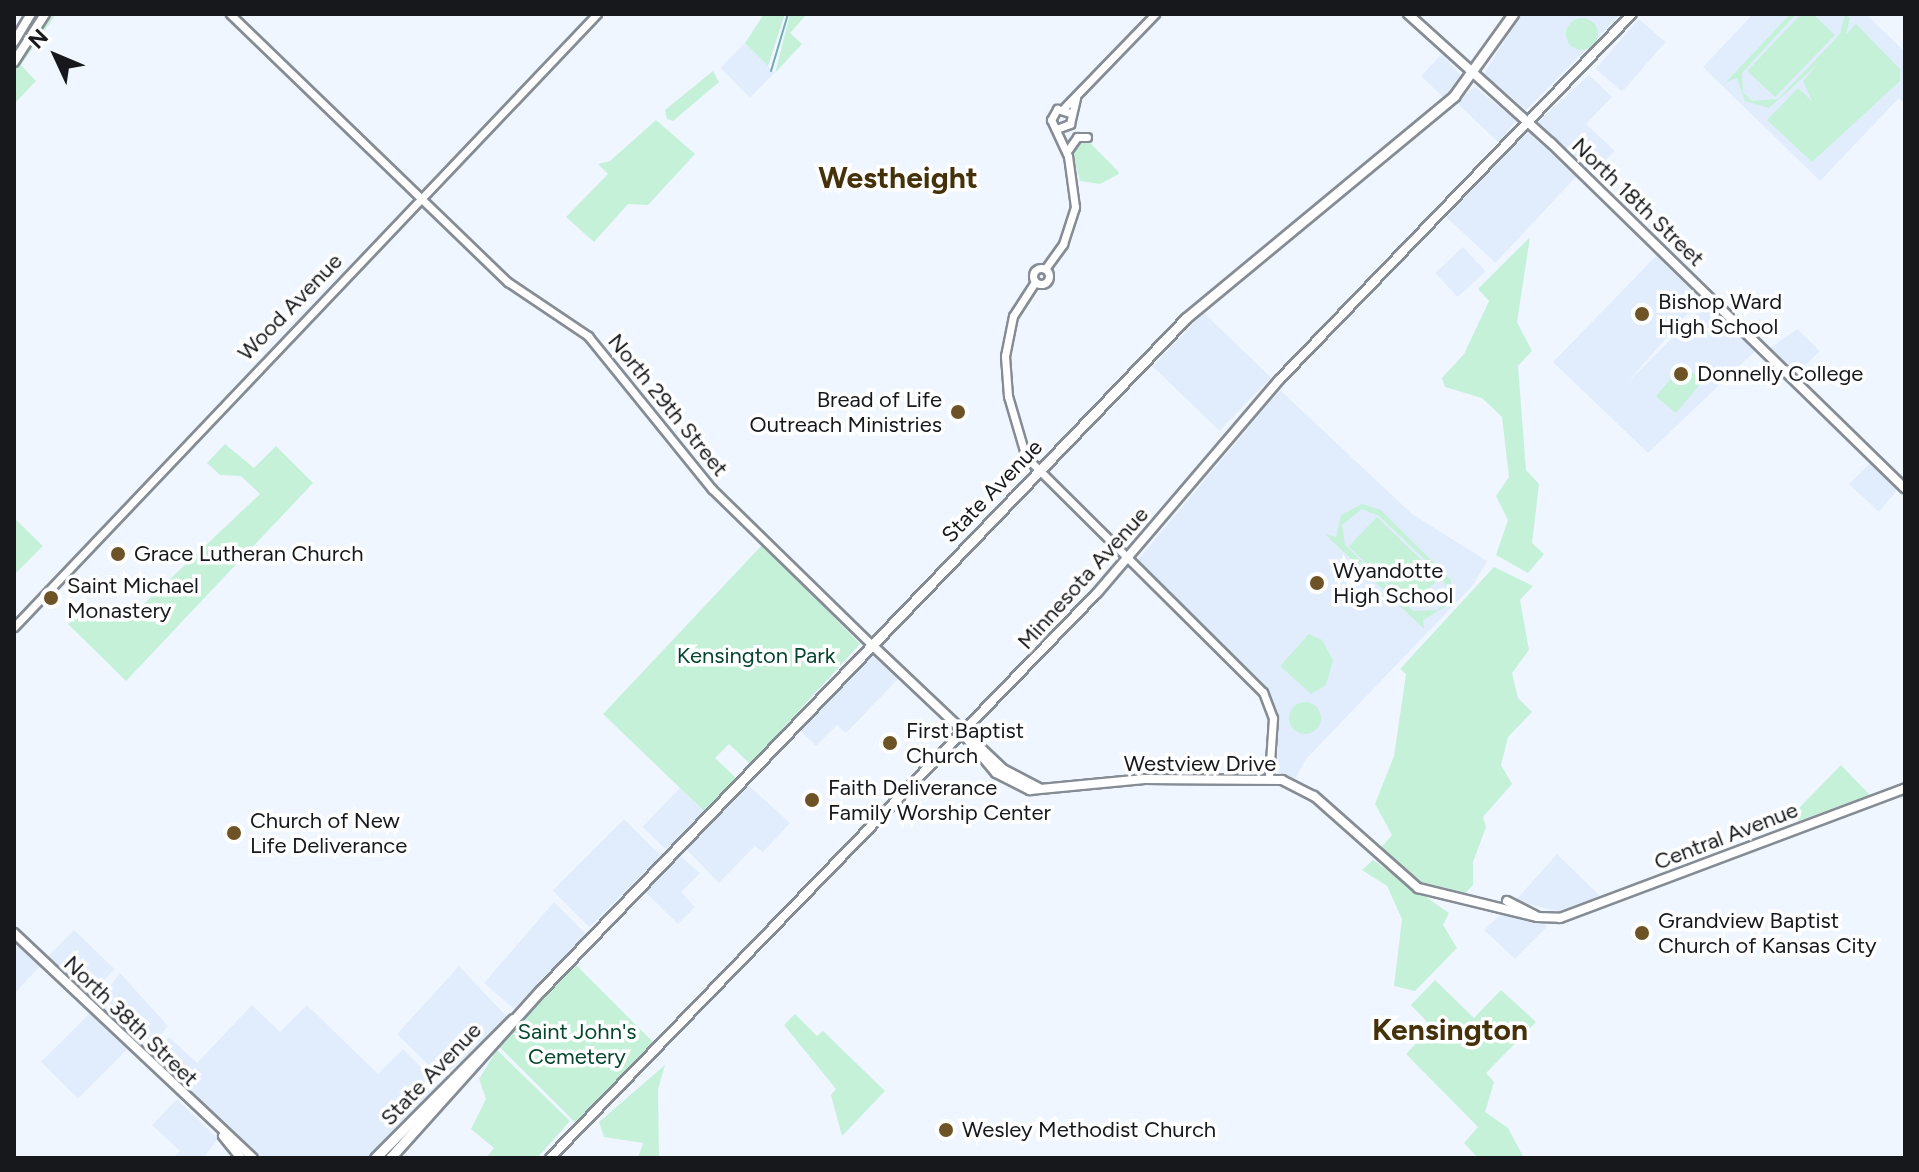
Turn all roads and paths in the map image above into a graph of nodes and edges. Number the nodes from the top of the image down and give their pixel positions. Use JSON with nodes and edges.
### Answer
{"nodes":[{"id":1,"x":31,"y":14,"type":"edge"},
{"id":2,"x":45,"y":14,"type":"edge"},
{"id":3,"x":230,"y":14,"type":"edge"},
{"id":4,"x":597,"y":14,"type":"edge"},
{"id":5,"x":1155,"y":14,"type":"edge"},
{"id":6,"x":1408,"y":14,"type":"edge"},
{"id":7,"x":1513,"y":14,"type":"edge"},
{"id":8,"x":1632,"y":14,"type":"edge"},
{"id":9,"x":14,"y":42,"type":"edge"},
{"id":10,"x":14,"y":62,"type":"edge"},
{"id":11,"x":1473,"y":76,"type":"junction"},
{"id":12,"x":1067,"y":110,"type":"junction"},
{"id":13,"x":1528,"y":121,"type":"junction"},
{"id":14,"x":1062,"y":128,"type":"junction"},
{"id":15,"x":1087,"y":137,"type":"dead end"},
{"id":16,"x":1068,"y":153,"type":"junction"},
{"id":17,"x":421,"y":198,"type":"junction"},
{"id":18,"x":1038,"y":471,"type":"junction"},
{"id":19,"x":1905,"y":488,"type":"edge"},
{"id":20,"x":1127,"y":559,"type":"junction"},
{"id":21,"x":14,"y":627,"type":"edge"},
{"id":22,"x":871,"y":644,"type":"junction"},
{"id":23,"x":963,"y":734,"type":"junction"},
{"id":24,"x":1269,"y":777,"type":"junction"},
{"id":25,"x":1905,"y":788,"type":"edge"},
{"id":26,"x":1507,"y":901,"type":"dead end"},
{"id":27,"x":1537,"y":917,"type":"junction"},
{"id":28,"x":1560,"y":918,"type":"joint"},
{"id":29,"x":14,"y":933,"type":"edge"},
{"id":30,"x":516,"y":1017,"type":"junction"},
{"id":31,"x":223,"y":1135,"type":"junction"},
{"id":32,"x":241,"y":1158,"type":"edge"},
{"id":33,"x":253,"y":1158,"type":"edge"},
{"id":34,"x":375,"y":1158,"type":"edge"},
{"id":35,"x":390,"y":1158,"type":"edge"},
{"id":36,"x":550,"y":1158,"type":"edge"}],
"edges":[{"from":1,"to":9,"type":"main road"},
{"from":2,"to":10,"type":"main road"},
{"from":3,"to":17,"type":"street","name":"North 29th Street"},
{"from":4,"to":17,"type":"street","name":"Wood Avenue"},
{"from":5,"to":12,"type":"street"},
{"from":6,"to":11,"type":"main road","name":"North 18th Street"},
{"from":7,"to":11,"type":"main road","name":"State Avenue"},
{"from":8,"to":13,"type":"main road","name":"Minnesota Avenue"},
{"from":11,"to":13,"type":"main road","name":"North 18th Street"},
{"from":11,"to":18,"type":"main road","name":"State Avenue"},
{"from":12,"to":14,"type":"street"},
{"from":12,"to":14,"type":"street"},
{"from":13,"to":19,"type":"main road","name":"North 18th Street"},
{"from":13,"to":20,"type":"main road","name":"Minnesota Avenue"},
{"from":14,"to":16,"type":"street"},
{"from":15,"to":16,"type":"street"},
{"from":16,"to":18,"type":"street"},
{"from":17,"to":21,"type":"street","name":"Wood Avenue"},
{"from":17,"to":22,"type":"street","name":"North 29th Street"},
{"from":18,"to":20,"type":"street"},
{"from":18,"to":22,"type":"main road","name":"State Avenue"},
{"from":20,"to":23,"type":"main road","name":"Minnesota Avenue"},
{"from":20,"to":24,"type":"street"},
{"from":22,"to":23,"type":"main road","name":"North 29th Street"},
{"from":22,"to":30,"type":"main road","name":"State Avenue"},
{"from":23,"to":24,"type":"main road","name":"Westview Drive"},
{"from":23,"to":36,"type":"main road","name":"Minnesota Avenue"},
{"from":24,"to":27,"type":"main road","name":"Westview Drive"},
{"from":25,"to":28,"type":"main road","name":"Central Avenue"},
{"from":26,"to":27,"type":"main road"},
{"from":27,"to":28,"type":"main road","name":"Westview Drive"},
{"from":29,"to":31,"type":"main road","name":"North 38th Street"},
{"from":30,"to":34,"type":"main road","name":"State Avenue"},
{"from":30,"to":35,"type":"main road","name":"State Avenue"},
{"from":31,"to":32,"type":"main road","name":"North 38th Street"},
{"from":31,"to":33,"type":"main road","name":"North 38th Street"}]}
